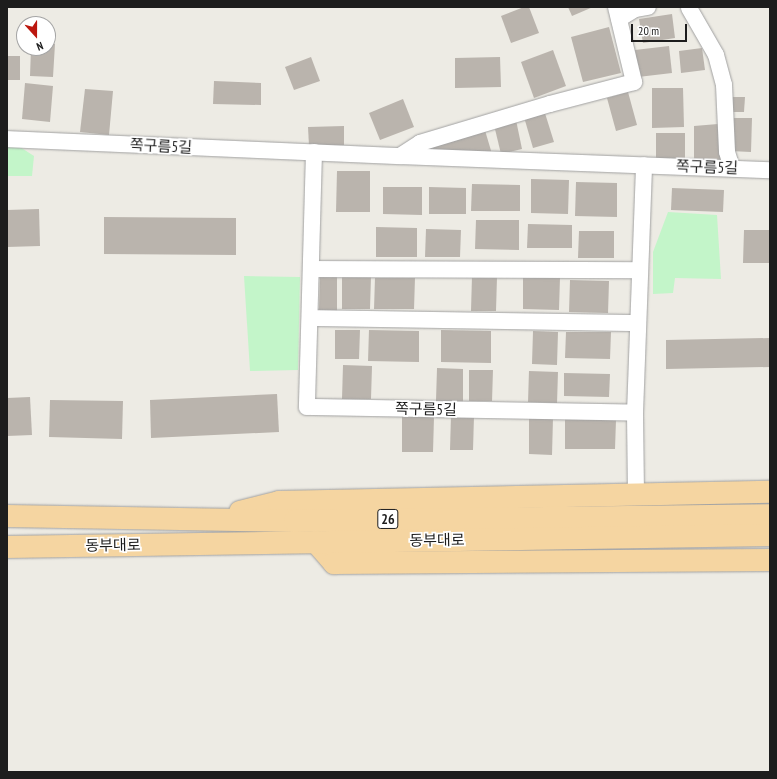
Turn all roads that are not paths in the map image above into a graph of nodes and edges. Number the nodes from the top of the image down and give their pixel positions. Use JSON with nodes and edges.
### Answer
{"nodes":[{"id":1,"x":648,"y":7,"type":"edge"},
{"id":2,"x":686,"y":7,"type":"edge"},
{"id":3,"x":618,"y":13,"type":"edge"},
{"id":4,"x":7,"y":139,"type":"edge"},
{"id":5,"x":314,"y":152,"type":"junction"},
{"id":6,"x":400,"y":156,"type":"junction"},
{"id":7,"x":644,"y":164,"type":"junction"},
{"id":8,"x":732,"y":168,"type":"junction"},
{"id":9,"x":770,"y":170,"type":"edge"},
{"id":10,"x":311,"y":269,"type":"junction"},
{"id":11,"x":640,"y":270,"type":"junction"},
{"id":12,"x":310,"y":318,"type":"junction"},
{"id":13,"x":638,"y":323,"type":"junction"},
{"id":14,"x":634,"y":413,"type":"junction"},
{"id":15,"x":770,"y":492,"type":"edge"},
{"id":16,"x":636,"y":494,"type":"junction"},
{"id":17,"x":770,"y":515,"type":"edge"},
{"id":18,"x":7,"y":516,"type":"edge"},
{"id":19,"x":211,"y":519,"type":"junction"},
{"id":20,"x":770,"y":535,"type":"edge"},
{"id":21,"x":316,"y":542,"type":"junction"},
{"id":22,"x":7,"y":547,"type":"edge"},
{"id":23,"x":770,"y":560,"type":"edge"}],
"edges":[{"from":1,"to":3,"type":"street"},
{"from":2,"to":8,"type":"street"},
{"from":3,"to":6,"type":"street"},
{"from":4,"to":5,"type":"street","name":"쪽구름5길"},
{"from":5,"to":6,"type":"street","name":"쪽구름5길"},
{"from":5,"to":10,"type":"street","name":"쪽구름5길"},
{"from":6,"to":7,"type":"street","name":"쪽구름5길"},
{"from":7,"to":8,"type":"street","name":"쪽구름5길"},
{"from":7,"to":11,"type":"street"},
{"from":8,"to":9,"type":"street","name":"쪽구름5길"},
{"from":10,"to":11,"type":"street"},
{"from":10,"to":12,"type":"street","name":"쪽구름5길"},
{"from":11,"to":13,"type":"street"},
{"from":12,"to":13,"type":"street"},
{"from":12,"to":14,"type":"street","name":"쪽구름5길"},
{"from":13,"to":14,"type":"street"},
{"from":14,"to":16,"type":"street"},
{"from":15,"to":16,"type":"main road"},
{"from":16,"to":19,"type":"main road"},
{"from":17,"to":19,"type":"main road","name":"동부대로","number":"26"},
{"from":18,"to":19,"type":"main road","name":"동부대로","number":"26"},
{"from":20,"to":21,"type":"main road","name":"동부대로","number":"26"},
{"from":21,"to":22,"type":"main road","name":"동부대로","number":"26"},
{"from":21,"to":23,"type":"main road"}]}
